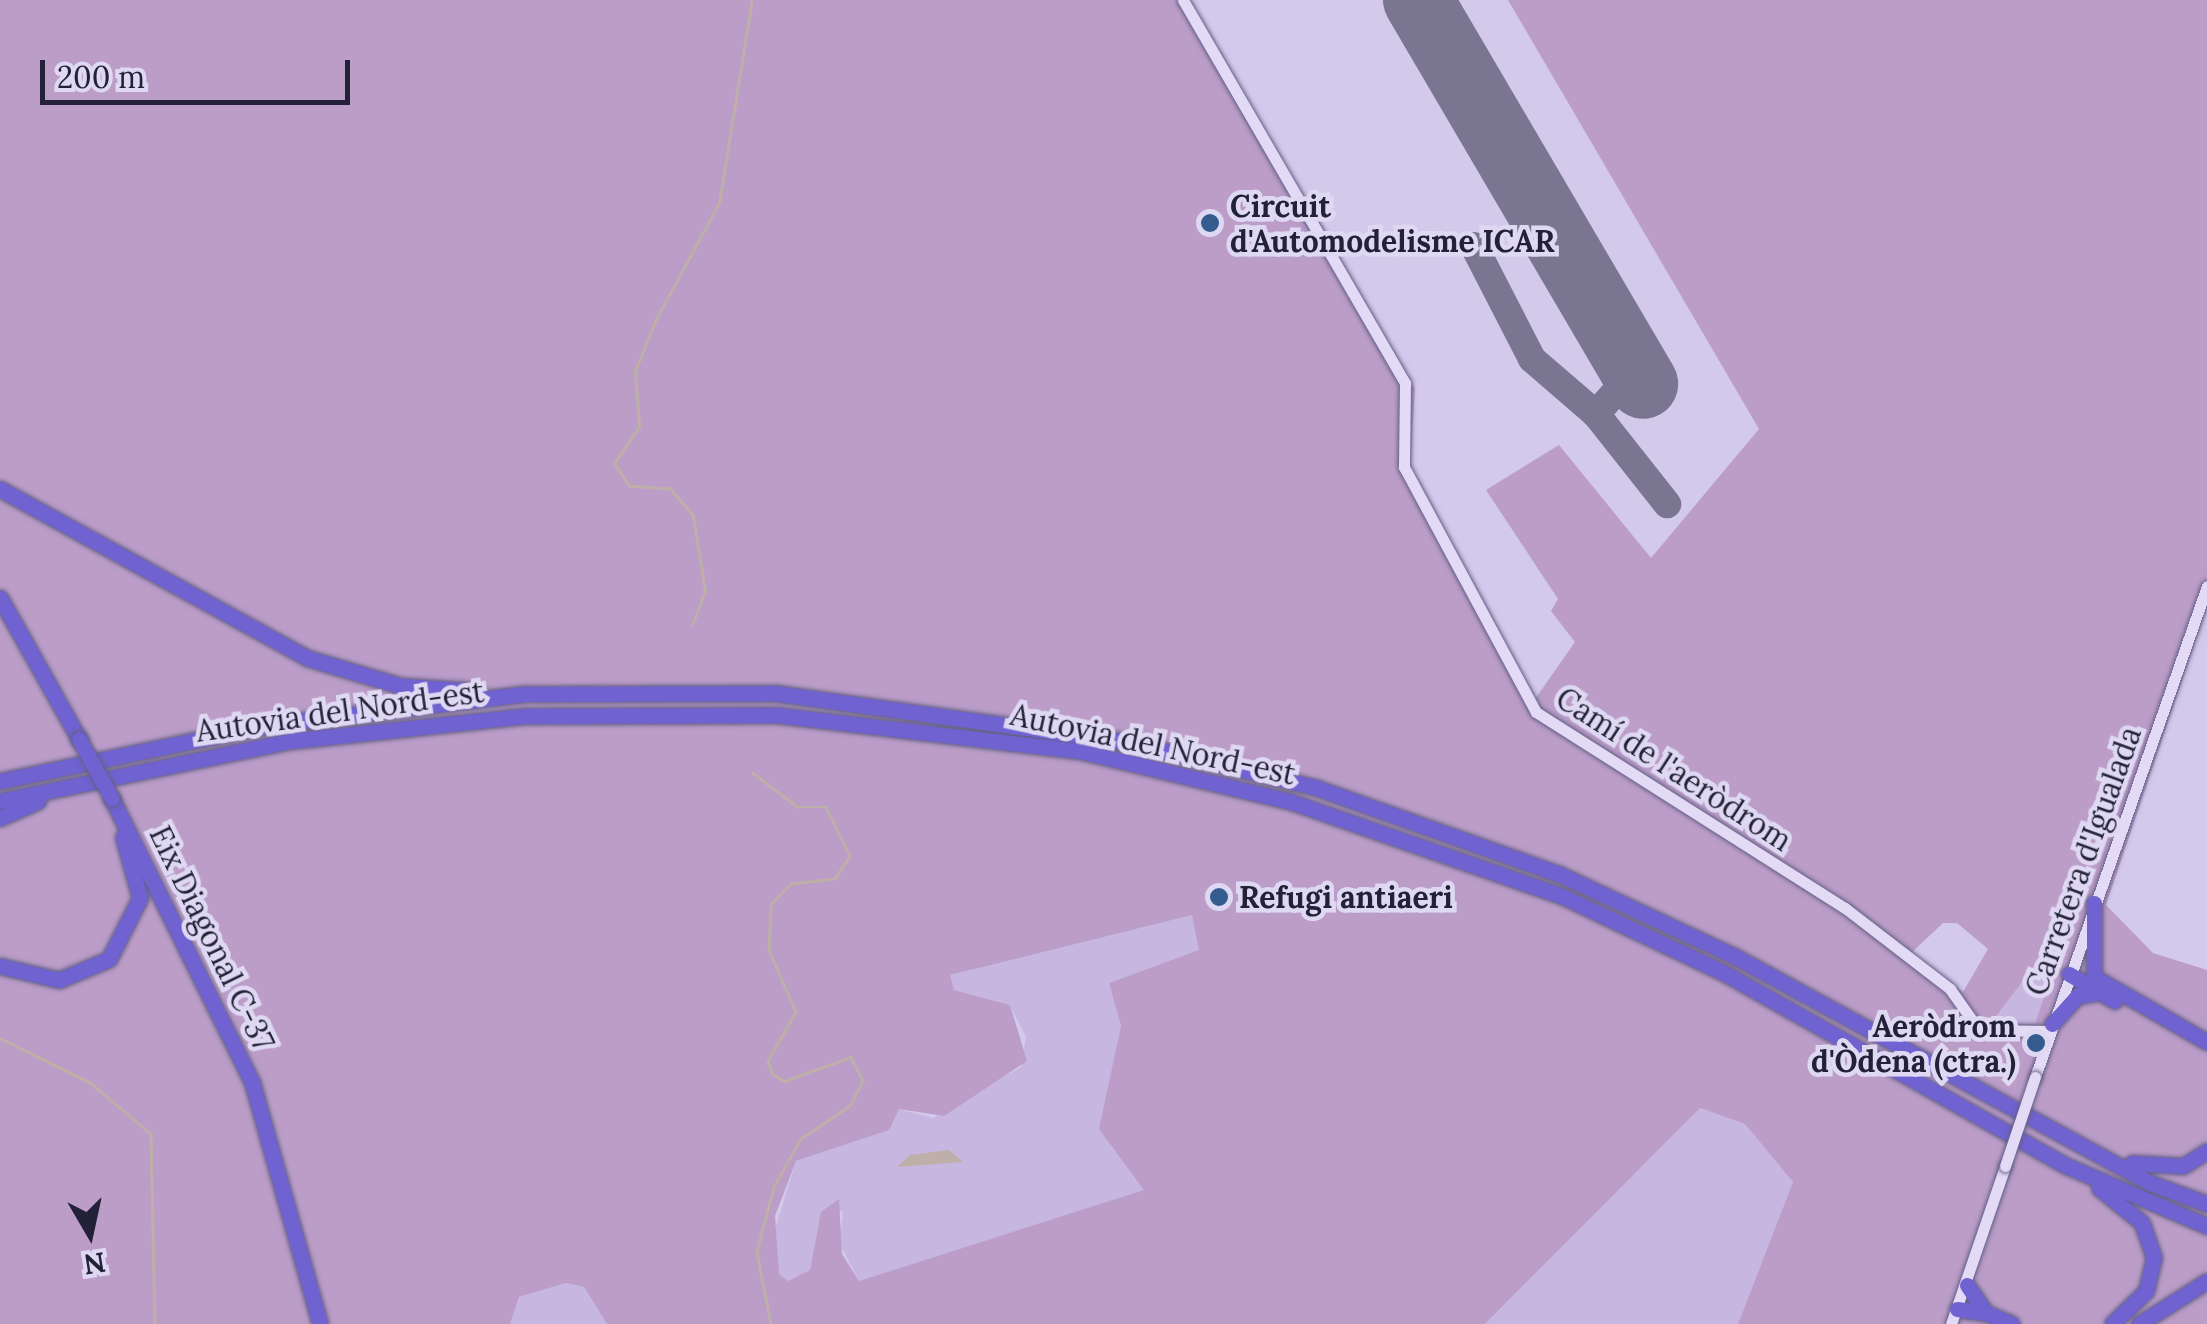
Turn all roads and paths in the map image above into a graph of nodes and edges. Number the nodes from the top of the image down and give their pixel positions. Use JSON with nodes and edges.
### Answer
{"nodes":[{"id":1,"x":1182,"y":0,"type":"edge"},
{"id":2,"x":0,"y":489,"type":"edge"},
{"id":3,"x":2207,"y":586,"type":"edge"},
{"id":4,"x":0,"y":598,"type":"edge"},
{"id":5,"x":526,"y":694,"type":"junction"},
{"id":6,"x":196,"y":758,"type":"junction"},
{"id":7,"x":0,"y":781,"type":"edge"},
{"id":8,"x":0,"y":801,"type":"edge"},
{"id":9,"x":115,"y":804,"type":"junction"},
{"id":10,"x":0,"y":818,"type":"edge"},
{"id":11,"x":2094,"y":904,"type":"junction"},
{"id":12,"x":0,"y":966,"type":"edge"},
{"id":13,"x":2069,"y":974,"type":"junction"},
{"id":14,"x":2095,"y":985,"type":"junction"},
{"id":15,"x":2050,"y":1028,"type":"junction"},
{"id":16,"x":2207,"y":1042,"type":"edge"},
{"id":17,"x":2207,"y":1058,"type":"edge"},
{"id":18,"x":2016,"y":1107,"type":"junction"},
{"id":19,"x":2207,"y":1150,"type":"edge"},
{"id":20,"x":2067,"y":1166,"type":"junction"},
{"id":21,"x":2207,"y":1204,"type":"edge"},
{"id":22,"x":2207,"y":1226,"type":"edge"},
{"id":23,"x":2207,"y":1282,"type":"edge"},
{"id":24,"x":1966,"y":1285,"type":"junction"},
{"id":25,"x":1954,"y":1316,"type":"edge"},
{"id":26,"x":1982,"y":1319,"type":"edge"},
{"id":27,"x":320,"y":1324,"type":"edge"},
{"id":28,"x":2012,"y":1324,"type":"edge"},
{"id":29,"x":2112,"y":1324,"type":"edge"},
{"id":30,"x":2139,"y":1324,"type":"edge"}],
"edges":[{"from":1,"to":15,"type":"street","name":"Camí de l'aeròdrom"},
{"from":2,"to":5,"type":"highway"},
{"from":3,"to":11,"type":"street","name":"Carretera d'Igualada"},
{"from":4,"to":9,"type":"highway","name":"Eix Diagonal C-37","bridge":true},
{"from":5,"to":7,"type":"highway","name":"Autovia del Nord-est"},
{"from":5,"to":18,"type":"highway","name":"Autovia del Nord-est"},
{"from":6,"to":8,"type":"highway","name":"Autovia del Nord-est"},
{"from":6,"to":10,"type":"highway"},
{"from":6,"to":20,"type":"highway","name":"Autovia del Nord-est"},
{"from":9,"to":12,"type":"highway"},
{"from":9,"to":27,"type":"highway","name":"Eix Diagonal C-37"},
{"from":11,"to":13,"type":"street","name":"Carretera d'Igualada"},
{"from":11,"to":14,"type":"highway"},
{"from":13,"to":14,"type":"highway"},
{"from":13,"to":15,"type":"street","name":"Carretera d'Igualada"},
{"from":14,"to":15,"type":"highway"},
{"from":14,"to":16,"type":"highway"},
{"from":14,"to":17,"type":"highway"},
{"from":15,"to":24,"type":"street","name":"Carretera d'Igualada","bridge":true},
{"from":18,"to":19,"type":"highway"},
{"from":18,"to":21,"type":"highway","name":"Autovia del Nord-est"},
{"from":20,"to":22,"type":"highway","name":"Autovia del Nord-est"},
{"from":20,"to":29,"type":"highway"},
{"from":23,"to":30,"type":"highway"},
{"from":24,"to":25,"type":"street","name":"Carretera d'Igualada"},
{"from":24,"to":26,"type":"highway"},
{"from":25,"to":26,"type":"highway"},
{"from":26,"to":28,"type":"highway"}]}
